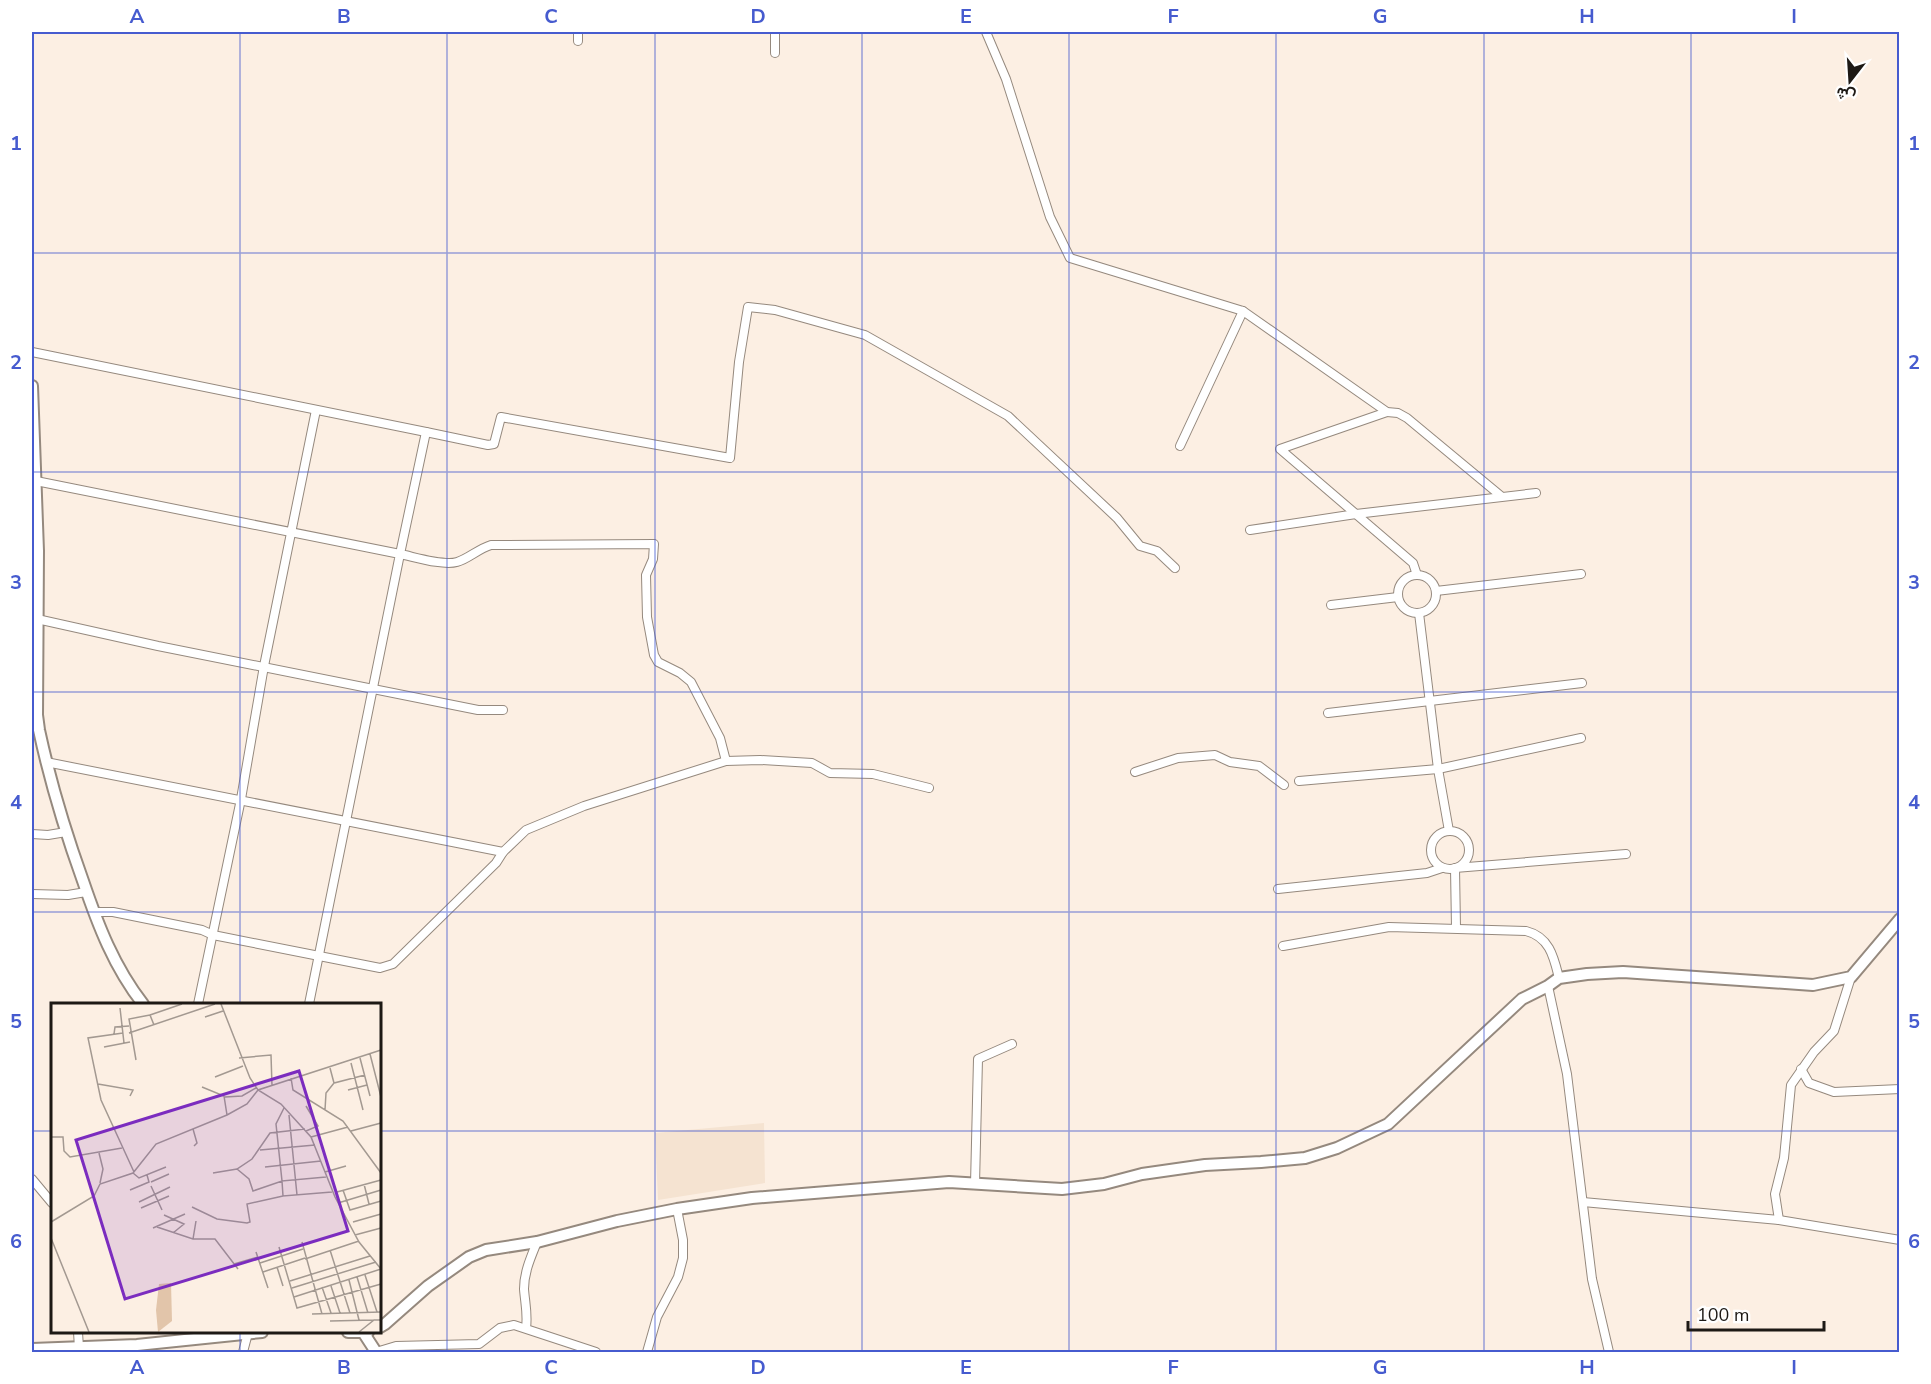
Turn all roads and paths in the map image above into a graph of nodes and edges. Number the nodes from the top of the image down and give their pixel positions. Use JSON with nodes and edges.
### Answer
{"nodes":[{"id":1,"x":578,"y":32,"type":"edge"},
{"id":2,"x":775,"y":32,"type":"edge"},
{"id":3,"x":986,"y":32,"type":"edge"},
{"id":4,"x":578,"y":41,"type":"dead end"},
{"id":5,"x":775,"y":53,"type":"dead end"},
{"id":6,"x":1243,"y":311,"type":"junction"},
{"id":7,"x":32,"y":352,"type":"edge"},
{"id":8,"x":32,"y":386,"type":"edge"},
{"id":9,"x":316,"y":410,"type":"junction"},
{"id":10,"x":1387,"y":412,"type":"junction"},
{"id":11,"x":426,"y":432,"type":"junction"},
{"id":12,"x":1180,"y":446,"type":"dead end"},
{"id":13,"x":36,"y":481,"type":"junction"},
{"id":14,"x":1536,"y":493,"type":"dead end"},
{"id":15,"x":1501,"y":496,"type":"junction"},
{"id":16,"x":1356,"y":514,"type":"junction"},
{"id":17,"x":34,"y":527,"type":"edge"},
{"id":18,"x":1250,"y":531,"type":"dead end"},
{"id":19,"x":292,"y":532,"type":"junction"},
{"id":20,"x":400,"y":554,"type":"junction"},
{"id":21,"x":1175,"y":568,"type":"dead end"},
{"id":22,"x":1581,"y":574,"type":"dead end"},
{"id":23,"x":1416,"y":575,"type":"junction"},
{"id":24,"x":1436,"y":591,"type":"junction"},
{"id":25,"x":1398,"y":597,"type":"junction"},
{"id":26,"x":1331,"y":605,"type":"dead end"},
{"id":27,"x":1419,"y":613,"type":"junction"},
{"id":28,"x":37,"y":619,"type":"junction"},
{"id":29,"x":264,"y":666,"type":"junction"},
{"id":30,"x":1582,"y":683,"type":"dead end"},
{"id":31,"x":373,"y":687,"type":"junction"},
{"id":32,"x":1430,"y":702,"type":"junction"},
{"id":33,"x":502,"y":710,"type":"dead end"},
{"id":34,"x":1328,"y":713,"type":"dead end"},
{"id":35,"x":1581,"y":738,"type":"dead end"},
{"id":36,"x":726,"y":761,"type":"junction"},
{"id":37,"x":46,"y":762,"type":"junction"},
{"id":38,"x":1438,"y":769,"type":"junction"},
{"id":39,"x":1135,"y":772,"type":"dead end"},
{"id":40,"x":1299,"y":781,"type":"dead end"},
{"id":41,"x":1284,"y":785,"type":"dead end"},
{"id":42,"x":929,"y":788,"type":"dead end"},
{"id":43,"x":241,"y":799,"type":"junction"},
{"id":44,"x":346,"y":821,"type":"junction"},
{"id":45,"x":1449,"y":831,"type":"junction"},
{"id":46,"x":66,"y":832,"type":"junction"},
{"id":47,"x":32,"y":834,"type":"edge"},
{"id":48,"x":503,"y":852,"type":"junction"},
{"id":49,"x":1626,"y":854,"type":"dead end"},
{"id":50,"x":1442,"y":868,"type":"junction"},
{"id":51,"x":1455,"y":868,"type":"junction"},
{"id":52,"x":1278,"y":888,"type":"dead end"},
{"id":53,"x":86,"y":892,"type":"junction"},
{"id":54,"x":32,"y":894,"type":"edge"},
{"id":55,"x":94,"y":912,"type":"junction"},
{"id":56,"x":1899,"y":919,"type":"edge"},
{"id":57,"x":1456,"y":928,"type":"junction"},
{"id":58,"x":213,"y":935,"type":"junction"},
{"id":59,"x":1283,"y":946,"type":"dead end"},
{"id":60,"x":319,"y":955,"type":"junction"},
{"id":61,"x":1851,"y":977,"type":"junction"},
{"id":62,"x":1559,"y":978,"type":"junction"},
{"id":63,"x":1548,"y":986,"type":"junction"},
{"id":64,"x":142,"y":1003,"type":"edge"},
{"id":65,"x":198,"y":1003,"type":"edge"},
{"id":66,"x":309,"y":1003,"type":"edge"},
{"id":67,"x":1012,"y":1044,"type":"dead end"},
{"id":68,"x":1802,"y":1069,"type":"junction"},
{"id":69,"x":1899,"y":1089,"type":"edge"},
{"id":70,"x":32,"y":1179,"type":"edge"},
{"id":71,"x":975,"y":1184,"type":"junction"},
{"id":72,"x":51,"y":1202,"type":"edge"},
{"id":73,"x":1583,"y":1202,"type":"junction"},
{"id":74,"x":677,"y":1209,"type":"junction"},
{"id":75,"x":1779,"y":1220,"type":"junction"},
{"id":76,"x":1899,"y":1240,"type":"edge"},
{"id":77,"x":537,"y":1242,"type":"junction"},
{"id":78,"x":381,"y":1326,"type":"edge"},
{"id":79,"x":526,"y":1328,"type":"junction"},
{"id":80,"x":78,"y":1333,"type":"edge"},
{"id":81,"x":248,"y":1333,"type":"edge"},
{"id":82,"x":366,"y":1333,"type":"edge"},
{"id":83,"x":188,"y":1335,"type":"edge"},
{"id":84,"x":79,"y":1348,"type":"junction"},
{"id":85,"x":478,"y":1348,"type":"edge"},
{"id":86,"x":32,"y":1349,"type":"edge"},
{"id":87,"x":376,"y":1352,"type":"edge"},
{"id":88,"x":243,"y":1353,"type":"edge"},
{"id":89,"x":596,"y":1353,"type":"edge"},
{"id":90,"x":647,"y":1353,"type":"edge"},
{"id":91,"x":1609,"y":1353,"type":"edge"}],
"edges":[{"from":1,"to":4,"type":"street"},
{"from":2,"to":5,"type":"street"},
{"from":3,"to":6,"type":"street"},
{"from":6,"to":10,"type":"street"},
{"from":6,"to":12,"type":"street"},
{"from":7,"to":9,"type":"street"},
{"from":8,"to":13,"type":"street"},
{"from":9,"to":11,"type":"street"},
{"from":9,"to":19,"type":"street"},
{"from":10,"to":15,"type":"street"},
{"from":10,"to":16,"type":"street"},
{"from":11,"to":20,"type":"street"},
{"from":11,"to":21,"type":"street"},
{"from":13,"to":17,"type":"street"},
{"from":13,"to":19,"type":"street"},
{"from":14,"to":15,"type":"street"},
{"from":15,"to":16,"type":"street"},
{"from":16,"to":18,"type":"street"},
{"from":16,"to":23,"type":"street"},
{"from":17,"to":28,"type":"street"},
{"from":19,"to":20,"type":"street"},
{"from":19,"to":29,"type":"street"},
{"from":20,"to":31,"type":"street"},
{"from":20,"to":36,"type":"street"},
{"from":22,"to":24,"type":"street"},
{"from":23,"to":24,"type":"street"},
{"from":23,"to":25,"type":"street"},
{"from":24,"to":27,"type":"street"},
{"from":25,"to":26,"type":"street"},
{"from":25,"to":27,"type":"street"},
{"from":27,"to":32,"type":"street"},
{"from":28,"to":29,"type":"street"},
{"from":28,"to":37,"type":"street"},
{"from":29,"to":31,"type":"street"},
{"from":29,"to":43,"type":"street"},
{"from":30,"to":32,"type":"street"},
{"from":31,"to":33,"type":"street"},
{"from":31,"to":44,"type":"street"},
{"from":32,"to":34,"type":"street"},
{"from":32,"to":38,"type":"street"},
{"from":35,"to":38,"type":"street"},
{"from":36,"to":42,"type":"street"},
{"from":36,"to":48,"type":"street"},
{"from":37,"to":43,"type":"street"},
{"from":37,"to":46,"type":"street"},
{"from":38,"to":40,"type":"street"},
{"from":38,"to":45,"type":"street"},
{"from":39,"to":41,"type":"street"},
{"from":43,"to":44,"type":"street"},
{"from":43,"to":58,"type":"street"},
{"from":44,"to":48,"type":"street"},
{"from":44,"to":60,"type":"street"},
{"from":45,"to":50,"type":"street"},
{"from":45,"to":51,"type":"street"},
{"from":46,"to":47,"type":"street"},
{"from":46,"to":53,"type":"street"},
{"from":48,"to":60,"type":"street"},
{"from":49,"to":51,"type":"street"},
{"from":50,"to":51,"type":"street"},
{"from":50,"to":52,"type":"street"},
{"from":51,"to":57,"type":"street"},
{"from":53,"to":54,"type":"street"},
{"from":53,"to":55,"type":"street"},
{"from":55,"to":58,"type":"street"},
{"from":55,"to":64,"type":"street"},
{"from":56,"to":61,"type":"street"},
{"from":57,"to":59,"type":"street"},
{"from":57,"to":62,"type":"street"},
{"from":58,"to":60,"type":"street"},
{"from":58,"to":65,"type":"street"},
{"from":60,"to":66,"type":"street"},
{"from":61,"to":62,"type":"street"},
{"from":61,"to":68,"type":"street"},
{"from":62,"to":63,"type":"street"},
{"from":63,"to":71,"type":"street"},
{"from":63,"to":73,"type":"street"},
{"from":67,"to":71,"type":"street"},
{"from":68,"to":69,"type":"street"},
{"from":68,"to":75,"type":"street"},
{"from":70,"to":72,"type":"street"},
{"from":71,"to":74,"type":"street"},
{"from":73,"to":75,"type":"street"},
{"from":73,"to":91,"type":"street"},
{"from":74,"to":77,"type":"street"},
{"from":74,"to":90,"type":"street"},
{"from":75,"to":76,"type":"street"},
{"from":77,"to":78,"type":"street"},
{"from":77,"to":79,"type":"street"},
{"from":79,"to":85,"type":"street"},
{"from":79,"to":89,"type":"street"},
{"from":80,"to":84,"type":"street"},
{"from":81,"to":83,"type":"street"},
{"from":81,"to":88,"type":"street"},
{"from":82,"to":87,"type":"street"},
{"from":83,"to":84,"type":"street"},
{"from":84,"to":86,"type":"street"},
{"from":85,"to":87,"type":"street"}]}
